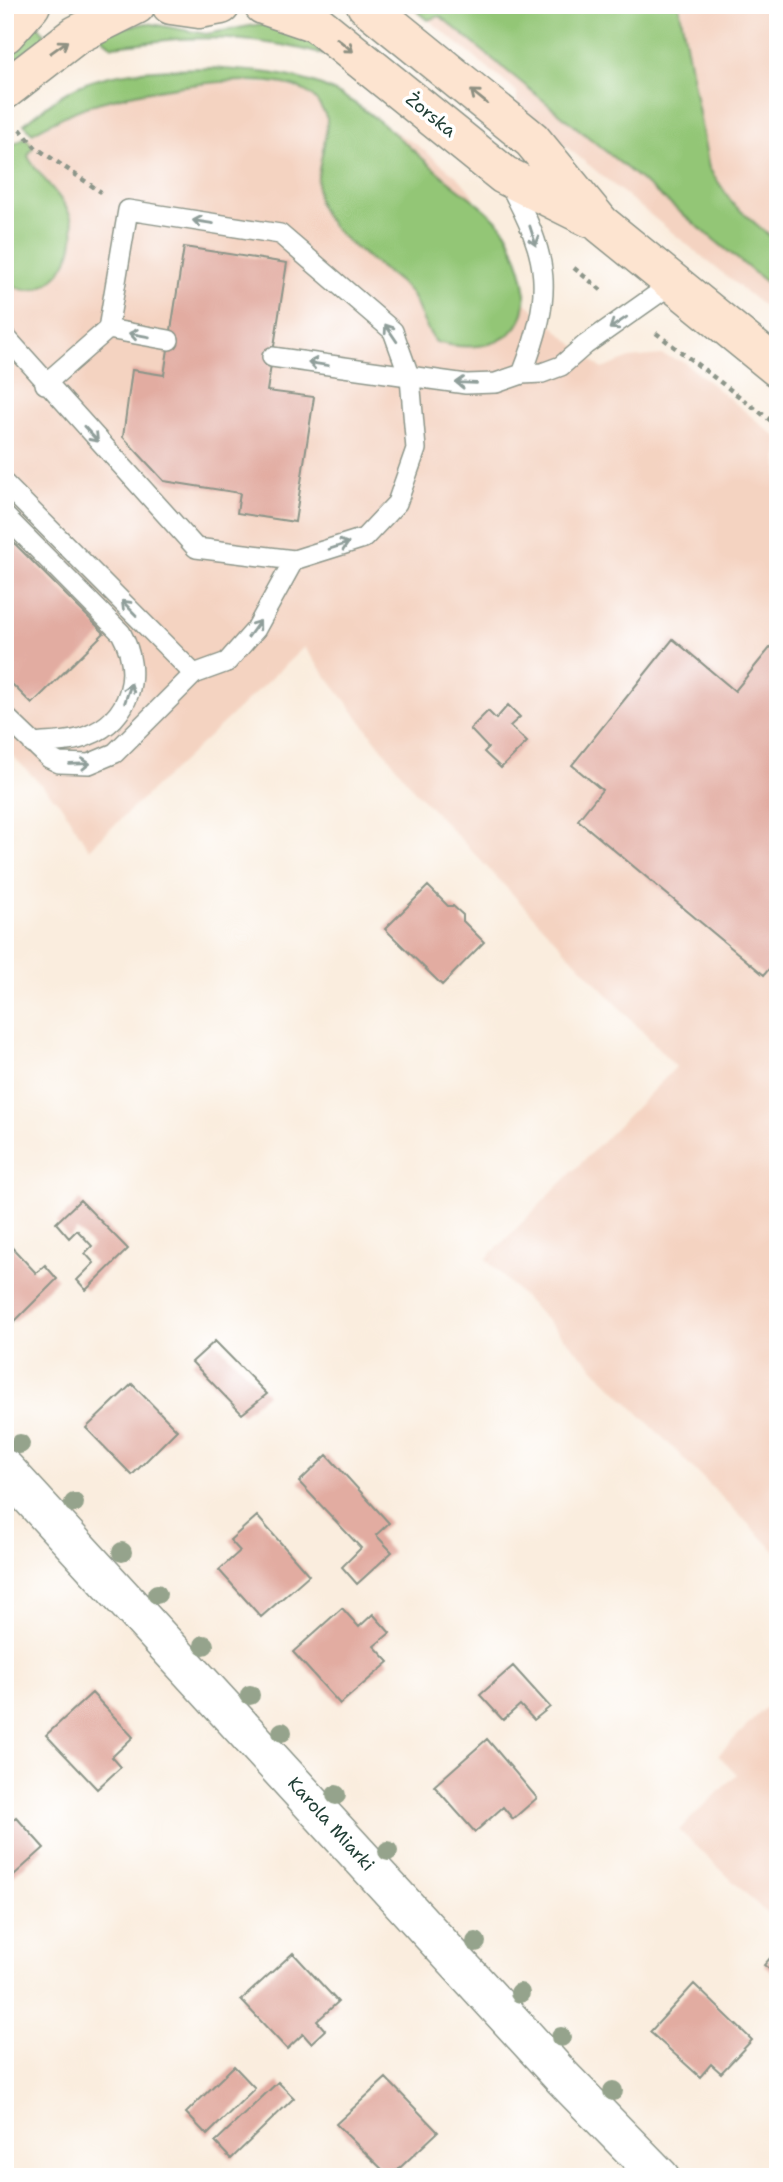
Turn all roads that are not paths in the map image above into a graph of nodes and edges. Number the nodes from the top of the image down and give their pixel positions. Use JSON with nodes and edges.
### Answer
{"nodes":[{"id":1,"x":31,"y":5,"type":"edge"},
{"id":2,"x":136,"y":5,"type":"edge"},
{"id":3,"x":171,"y":5,"type":"edge"},
{"id":4,"x":221,"y":5,"type":"edge"},
{"id":5,"x":263,"y":5,"type":"edge"},
{"id":6,"x":366,"y":5,"type":"edge"},
{"id":7,"x":5,"y":34,"type":"edge"},
{"id":8,"x":5,"y":90,"type":"edge"},
{"id":9,"x":504,"y":175,"type":"junction"},
{"id":10,"x":601,"y":224,"type":"junction"},
{"id":11,"x":673,"y":284,"type":"junction"},
{"id":12,"x":108,"y":329,"type":"junction"},
{"id":13,"x":5,"y":336,"type":"edge"},
{"id":14,"x":169,"y":340,"type":"dead end"},
{"id":15,"x":272,"y":357,"type":"dead end"},
{"id":16,"x":778,"y":368,"type":"edge"},
{"id":17,"x":522,"y":374,"type":"junction"},
{"id":18,"x":410,"y":377,"type":"junction"},
{"id":19,"x":45,"y":384,"type":"junction"},
{"id":20,"x":5,"y":484,"type":"edge"},
{"id":21,"x":5,"y":516,"type":"edge"},
{"id":22,"x":294,"y":561,"type":"junction"},
{"id":23,"x":194,"y":674,"type":"junction"},
{"id":24,"x":5,"y":716,"type":"edge"},
{"id":25,"x":33,"y":744,"type":"junction"},
{"id":26,"x":5,"y":1469,"type":"edge"},
{"id":27,"x":660,"y":2177,"type":"edge"}],
"edges":[{"from":1,"to":7,"type":"main road"},
{"from":8,"to":2,"type":"main road","one_way":true},
{"from":3,"to":4,"type":"main road"},
{"from":5,"to":9,"type":"main road","name":"Żorska","one_way":true},
{"from":10,"to":6,"type":"main road","name":"Żorska","one_way":true},
{"from":9,"to":10,"type":"main road","name":"Żorska"},
{"from":9,"to":17,"type":"lane","one_way":true},
{"from":10,"to":11,"type":"main road","name":"Żorska"},
{"from":11,"to":16,"type":"main road","name":"Żorska"},
{"from":11,"to":17,"type":"lane","one_way":true},
{"from":14,"to":12,"type":"lane","one_way":true},
{"from":18,"to":12,"type":"lane","one_way":true},
{"from":12,"to":19,"type":"lane"},
{"from":13,"to":19,"type":"lane"},
{"from":18,"to":15,"type":"lane","one_way":true},
{"from":17,"to":18,"type":"lane","one_way":true},
{"from":22,"to":18,"type":"lane","one_way":true},
{"from":19,"to":22,"type":"lane","one_way":true},
{"from":23,"to":20,"type":"lane","one_way":true},
{"from":25,"to":21,"type":"lane","one_way":true},
{"from":23,"to":22,"type":"lane","one_way":true},
{"from":25,"to":23,"type":"lane","one_way":true},
{"from":24,"to":25,"type":"lane"},
{"from":26,"to":27,"type":"street","name":"Karola Miarki"}]}
